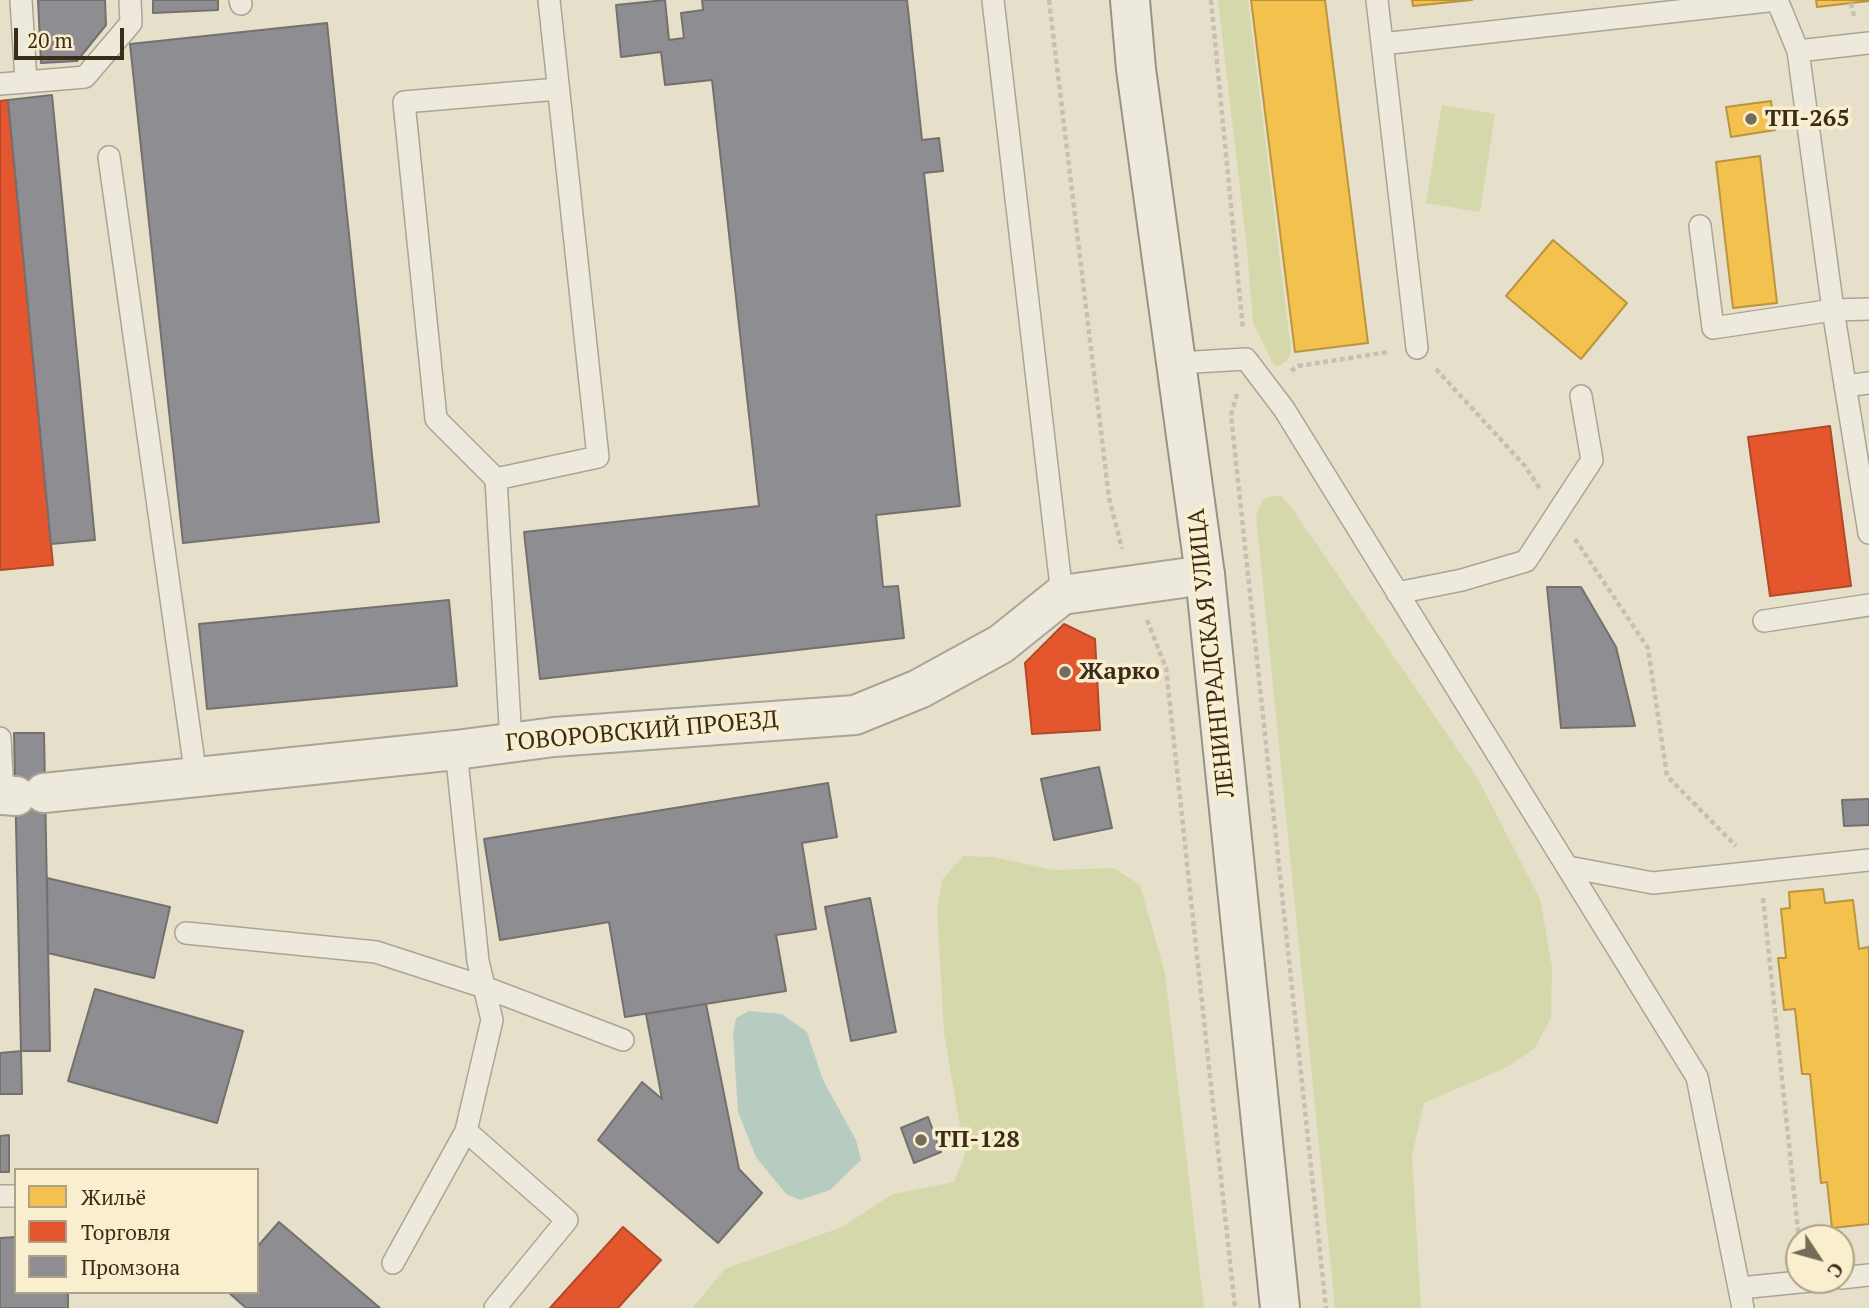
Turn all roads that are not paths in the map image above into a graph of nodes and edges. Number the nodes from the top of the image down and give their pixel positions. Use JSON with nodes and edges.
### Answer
{"nodes":[{"id":1,"x":21,"y":0,"type":"edge"},
{"id":2,"x":130,"y":0,"type":"edge"},
{"id":3,"x":549,"y":0,"type":"edge"},
{"id":4,"x":993,"y":0,"type":"edge"},
{"id":5,"x":1130,"y":0,"type":"edge"},
{"id":6,"x":1377,"y":0,"type":"edge"},
{"id":7,"x":1777,"y":0,"type":"edge"},
{"id":8,"x":1869,"y":43,"type":"edge"},
{"id":9,"x":1382,"y":44,"type":"junction"},
{"id":10,"x":1798,"y":51,"type":"junction"},
{"id":11,"x":26,"y":82,"type":"junction"},
{"id":12,"x":0,"y":84,"type":"edge"},
{"id":13,"x":558,"y":89,"type":"junction"},
{"id":14,"x":109,"y":157,"type":"dead end"},
{"id":15,"x":1700,"y":226,"type":"dead end"},
{"id":16,"x":1869,"y":309,"type":"edge"},
{"id":17,"x":1833,"y":310,"type":"junction"},
{"id":18,"x":1417,"y":348,"type":"road end"},
{"id":19,"x":1178,"y":363,"type":"junction"},
{"id":20,"x":1869,"y":383,"type":"edge"},
{"id":21,"x":1845,"y":386,"type":"junction"},
{"id":22,"x":1581,"y":396,"type":"dead end"},
{"id":23,"x":496,"y":479,"type":"junction"},
{"id":24,"x":1869,"y":533,"type":"edge"},
{"id":25,"x":1205,"y":575,"type":"junction"},
{"id":26,"x":1397,"y":593,"type":"junction"},
{"id":27,"x":1062,"y":595,"type":"junction"},
{"id":28,"x":1869,"y":605,"type":"edge"},
{"id":29,"x":1764,"y":621,"type":"dead end"},
{"id":30,"x":0,"y":738,"type":"edge"},
{"id":31,"x":511,"y":742,"type":"junction"},
{"id":32,"x":456,"y":750,"type":"junction"},
{"id":33,"x":196,"y":777,"type":"junction"},
{"id":34,"x":16,"y":795,"type":"edge"},
{"id":35,"x":1869,"y":860,"type":"edge"},
{"id":36,"x":1568,"y":867,"type":"junction"},
{"id":37,"x":186,"y":933,"type":"dead end"},
{"id":38,"x":484,"y":987,"type":"junction"},
{"id":39,"x":623,"y":1040,"type":"dead end"},
{"id":40,"x":466,"y":1131,"type":"junction"},
{"id":41,"x":393,"y":1263,"type":"dead end"},
{"id":42,"x":1785,"y":1288,"type":"edge"},
{"id":43,"x":1741,"y":1298,"type":"edge"},
{"id":44,"x":495,"y":1308,"type":"edge"},
{"id":45,"x":1280,"y":1308,"type":"edge"}],
"edges":[{"from":1,"to":11,"type":"lane"},
{"from":2,"to":11,"type":"lane"},
{"from":3,"to":13,"type":"lane"},
{"from":4,"to":27,"type":"lane"},
{"from":5,"to":19,"type":"main road","name":"ЛЕНИНГРАДСКАЯ УЛИЦА"},
{"from":6,"to":9,"type":"lane"},
{"from":7,"to":9,"type":"lane"},
{"from":7,"to":10,"type":"lane"},
{"from":8,"to":10,"type":"lane"},
{"from":9,"to":18,"type":"lane"},
{"from":10,"to":17,"type":"lane"},
{"from":11,"to":12,"type":"lane"},
{"from":13,"to":23,"type":"lane"},
{"from":13,"to":23,"type":"lane"},
{"from":14,"to":33,"type":"lane"},
{"from":15,"to":17,"type":"lane"},
{"from":16,"to":17,"type":"lane"},
{"from":17,"to":21,"type":"lane"},
{"from":19,"to":25,"type":"main road","name":"ЛЕНИНГРАДСКАЯ УЛИЦА"},
{"from":19,"to":26,"type":"lane"},
{"from":20,"to":21,"type":"lane"},
{"from":21,"to":24,"type":"lane"},
{"from":22,"to":26,"type":"lane"},
{"from":23,"to":31,"type":"lane"},
{"from":25,"to":27,"type":"main road","name":"ГОВОРОВСКИЙ ПРОЕЗД"},
{"from":25,"to":45,"type":"main road","name":"ЛЕНИНГРАДСКАЯ УЛИЦА"},
{"from":26,"to":36,"type":"lane"},
{"from":27,"to":31,"type":"main road","name":"ГОВОРОВСКИЙ ПРОЕЗД"},
{"from":28,"to":29,"type":"lane"},
{"from":30,"to":34,"type":"lane"},
{"from":31,"to":32,"type":"main road","name":"ГОВОРОВСКИЙ ПРОЕЗД"},
{"from":32,"to":33,"type":"main road","name":"ГОВОРОВСКИЙ ПРОЕЗД"},
{"from":32,"to":38,"type":"lane"},
{"from":33,"to":34,"type":"main road","name":"ГОВОРОВСКИЙ ПРОЕЗД"},
{"from":35,"to":36,"type":"lane"},
{"from":36,"to":43,"type":"lane"},
{"from":37,"to":38,"type":"lane"},
{"from":38,"to":39,"type":"lane"},
{"from":38,"to":40,"type":"lane"},
{"from":40,"to":41,"type":"lane"},
{"from":40,"to":44,"type":"lane"},
{"from":42,"to":43,"type":"lane"}]}
